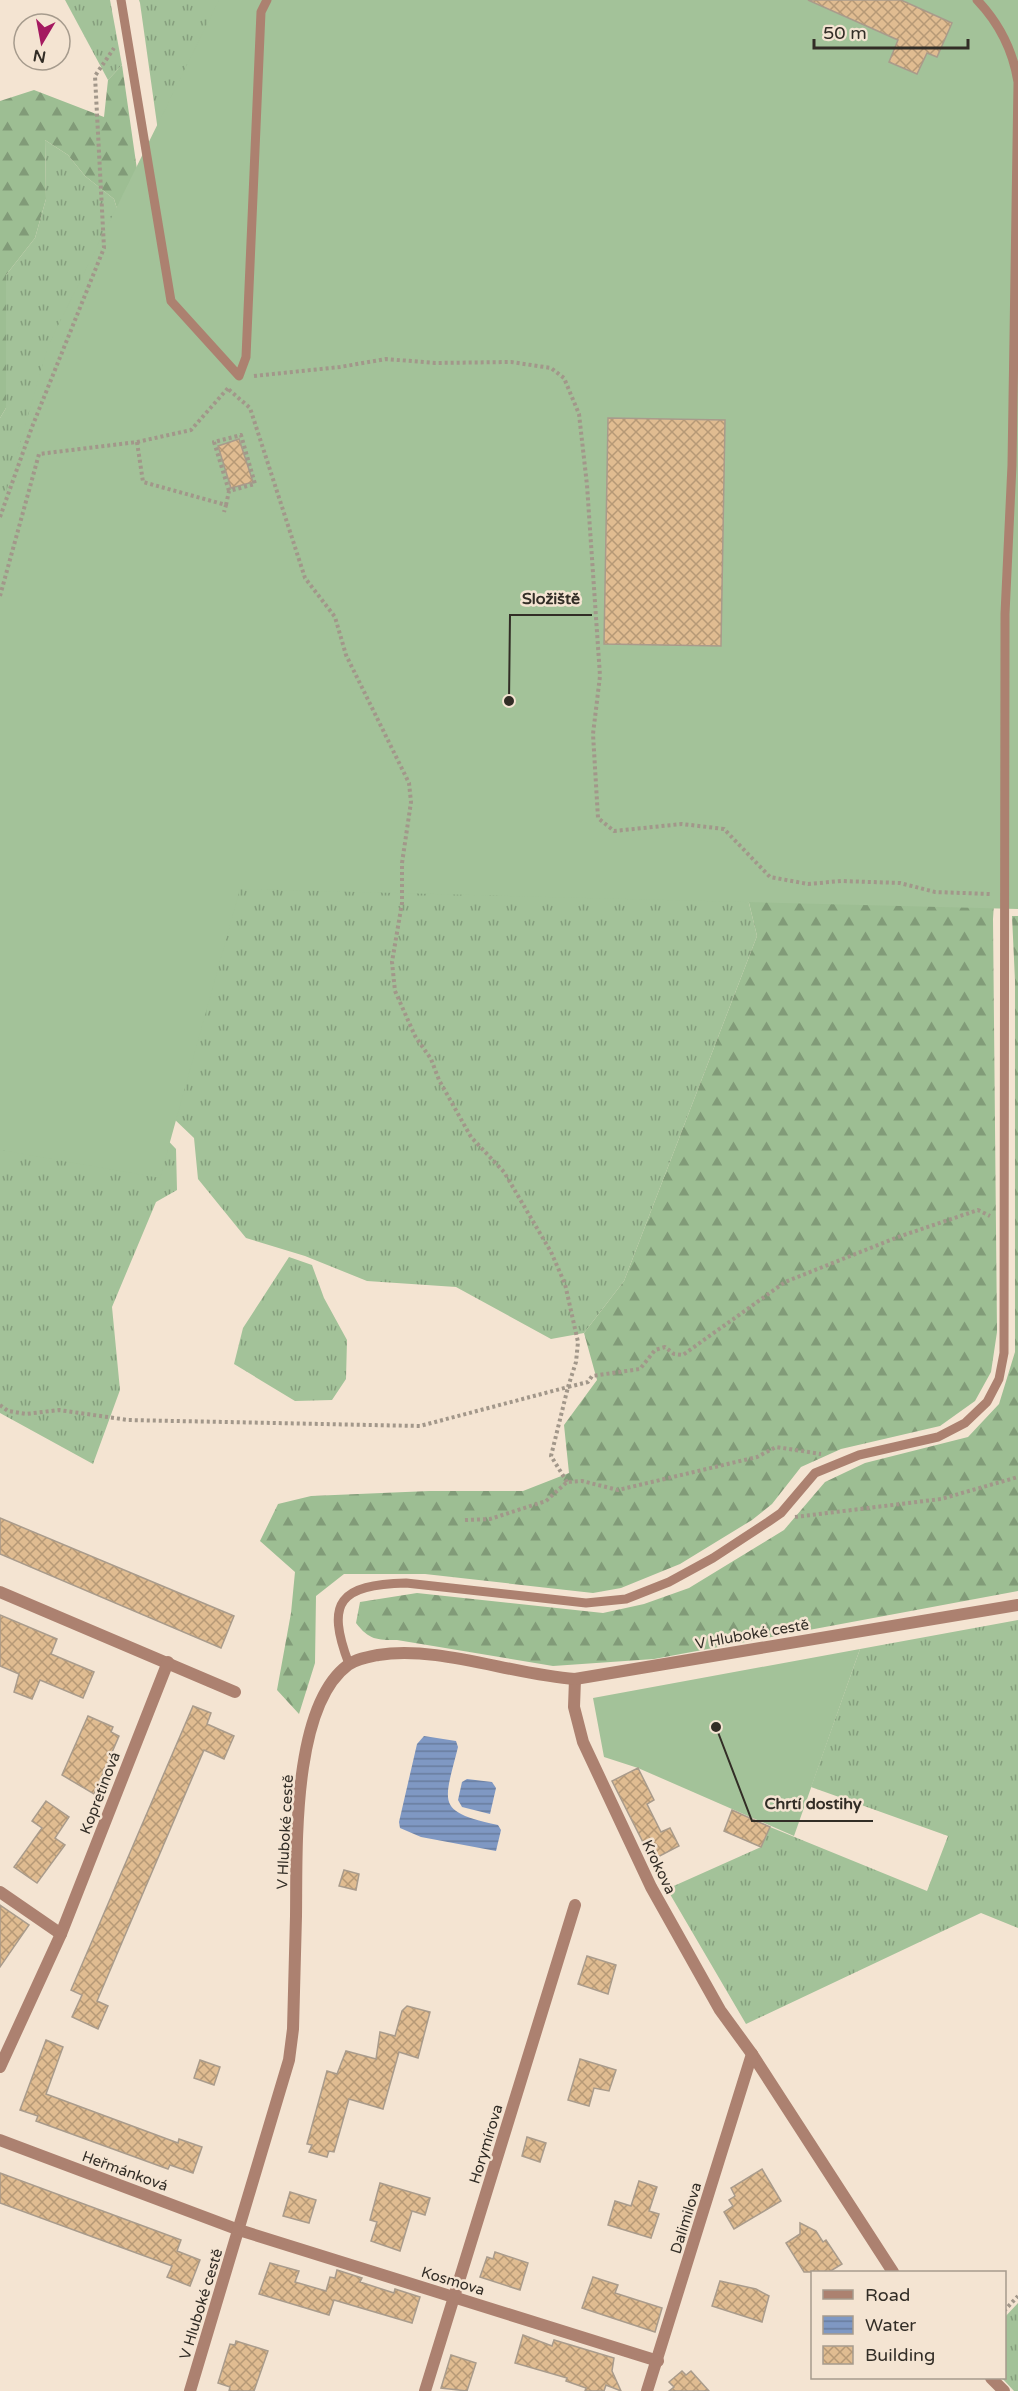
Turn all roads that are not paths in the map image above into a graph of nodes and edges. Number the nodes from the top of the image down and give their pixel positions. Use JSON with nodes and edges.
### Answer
{"nodes":[{"id":1,"x":121,"y":0,"type":"edge"},
{"id":2,"x":267,"y":0,"type":"edge"},
{"id":3,"x":977,"y":0,"type":"edge"},
{"id":4,"x":0,"y":1592,"type":"edge"},
{"id":5,"x":1018,"y":1605,"type":"edge"},
{"id":6,"x":168,"y":1662,"type":"junction"},
{"id":7,"x":349,"y":1664,"type":"junction"},
{"id":8,"x":575,"y":1679,"type":"junction"},
{"id":9,"x":235,"y":1692,"type":"dead end"},
{"id":10,"x":0,"y":1892,"type":"edge"},
{"id":11,"x":575,"y":1905,"type":"dead end"},
{"id":12,"x":61,"y":1934,"type":"junction"},
{"id":13,"x":752,"y":2054,"type":"junction"},
{"id":14,"x":0,"y":2067,"type":"edge"},
{"id":15,"x":0,"y":2140,"type":"edge"},
{"id":16,"x":239,"y":2230,"type":"junction"},
{"id":17,"x":892,"y":2271,"type":"edge"},
{"id":18,"x":455,"y":2297,"type":"junction"},
{"id":19,"x":658,"y":2361,"type":"junction"},
{"id":20,"x":992,"y":2379,"type":"edge"},
{"id":21,"x":190,"y":2391,"type":"edge"},
{"id":22,"x":425,"y":2391,"type":"edge"},
{"id":23,"x":647,"y":2391,"type":"edge"},
{"id":24,"x":1004,"y":2391,"type":"edge"}],
"edges":[{"from":1,"to":2,"type":"lane"},
{"from":3,"to":7,"type":"lane"},
{"from":4,"to":6,"type":"street"},
{"from":5,"to":8,"type":"street","name":"V Hluboké cestě"},
{"from":6,"to":9,"type":"street"},
{"from":6,"to":12,"type":"street","name":"Kopretinová"},
{"from":7,"to":8,"type":"street","name":"V Hluboké cestě"},
{"from":7,"to":16,"type":"street","name":"V Hluboké cestě"},
{"from":8,"to":13,"type":"street","name":"Krokova"},
{"from":10,"to":12,"type":"street"},
{"from":11,"to":18,"type":"street","name":"Horymírova"},
{"from":12,"to":14,"type":"street","name":"Kopretinová"},
{"from":13,"to":17,"type":"street","name":"Krokova"},
{"from":13,"to":19,"type":"street","name":"Dalimilova"},
{"from":15,"to":16,"type":"street","name":"Heřmánková"},
{"from":16,"to":18,"type":"street","name":"Kosmova"},
{"from":16,"to":21,"type":"street","name":"V Hluboké cestě"},
{"from":18,"to":19,"type":"street","name":"Kosmova"},
{"from":18,"to":22,"type":"street","name":"Horymírova"},
{"from":19,"to":23,"type":"street","name":"Dalimilova"},
{"from":20,"to":24,"type":"street"}]}
